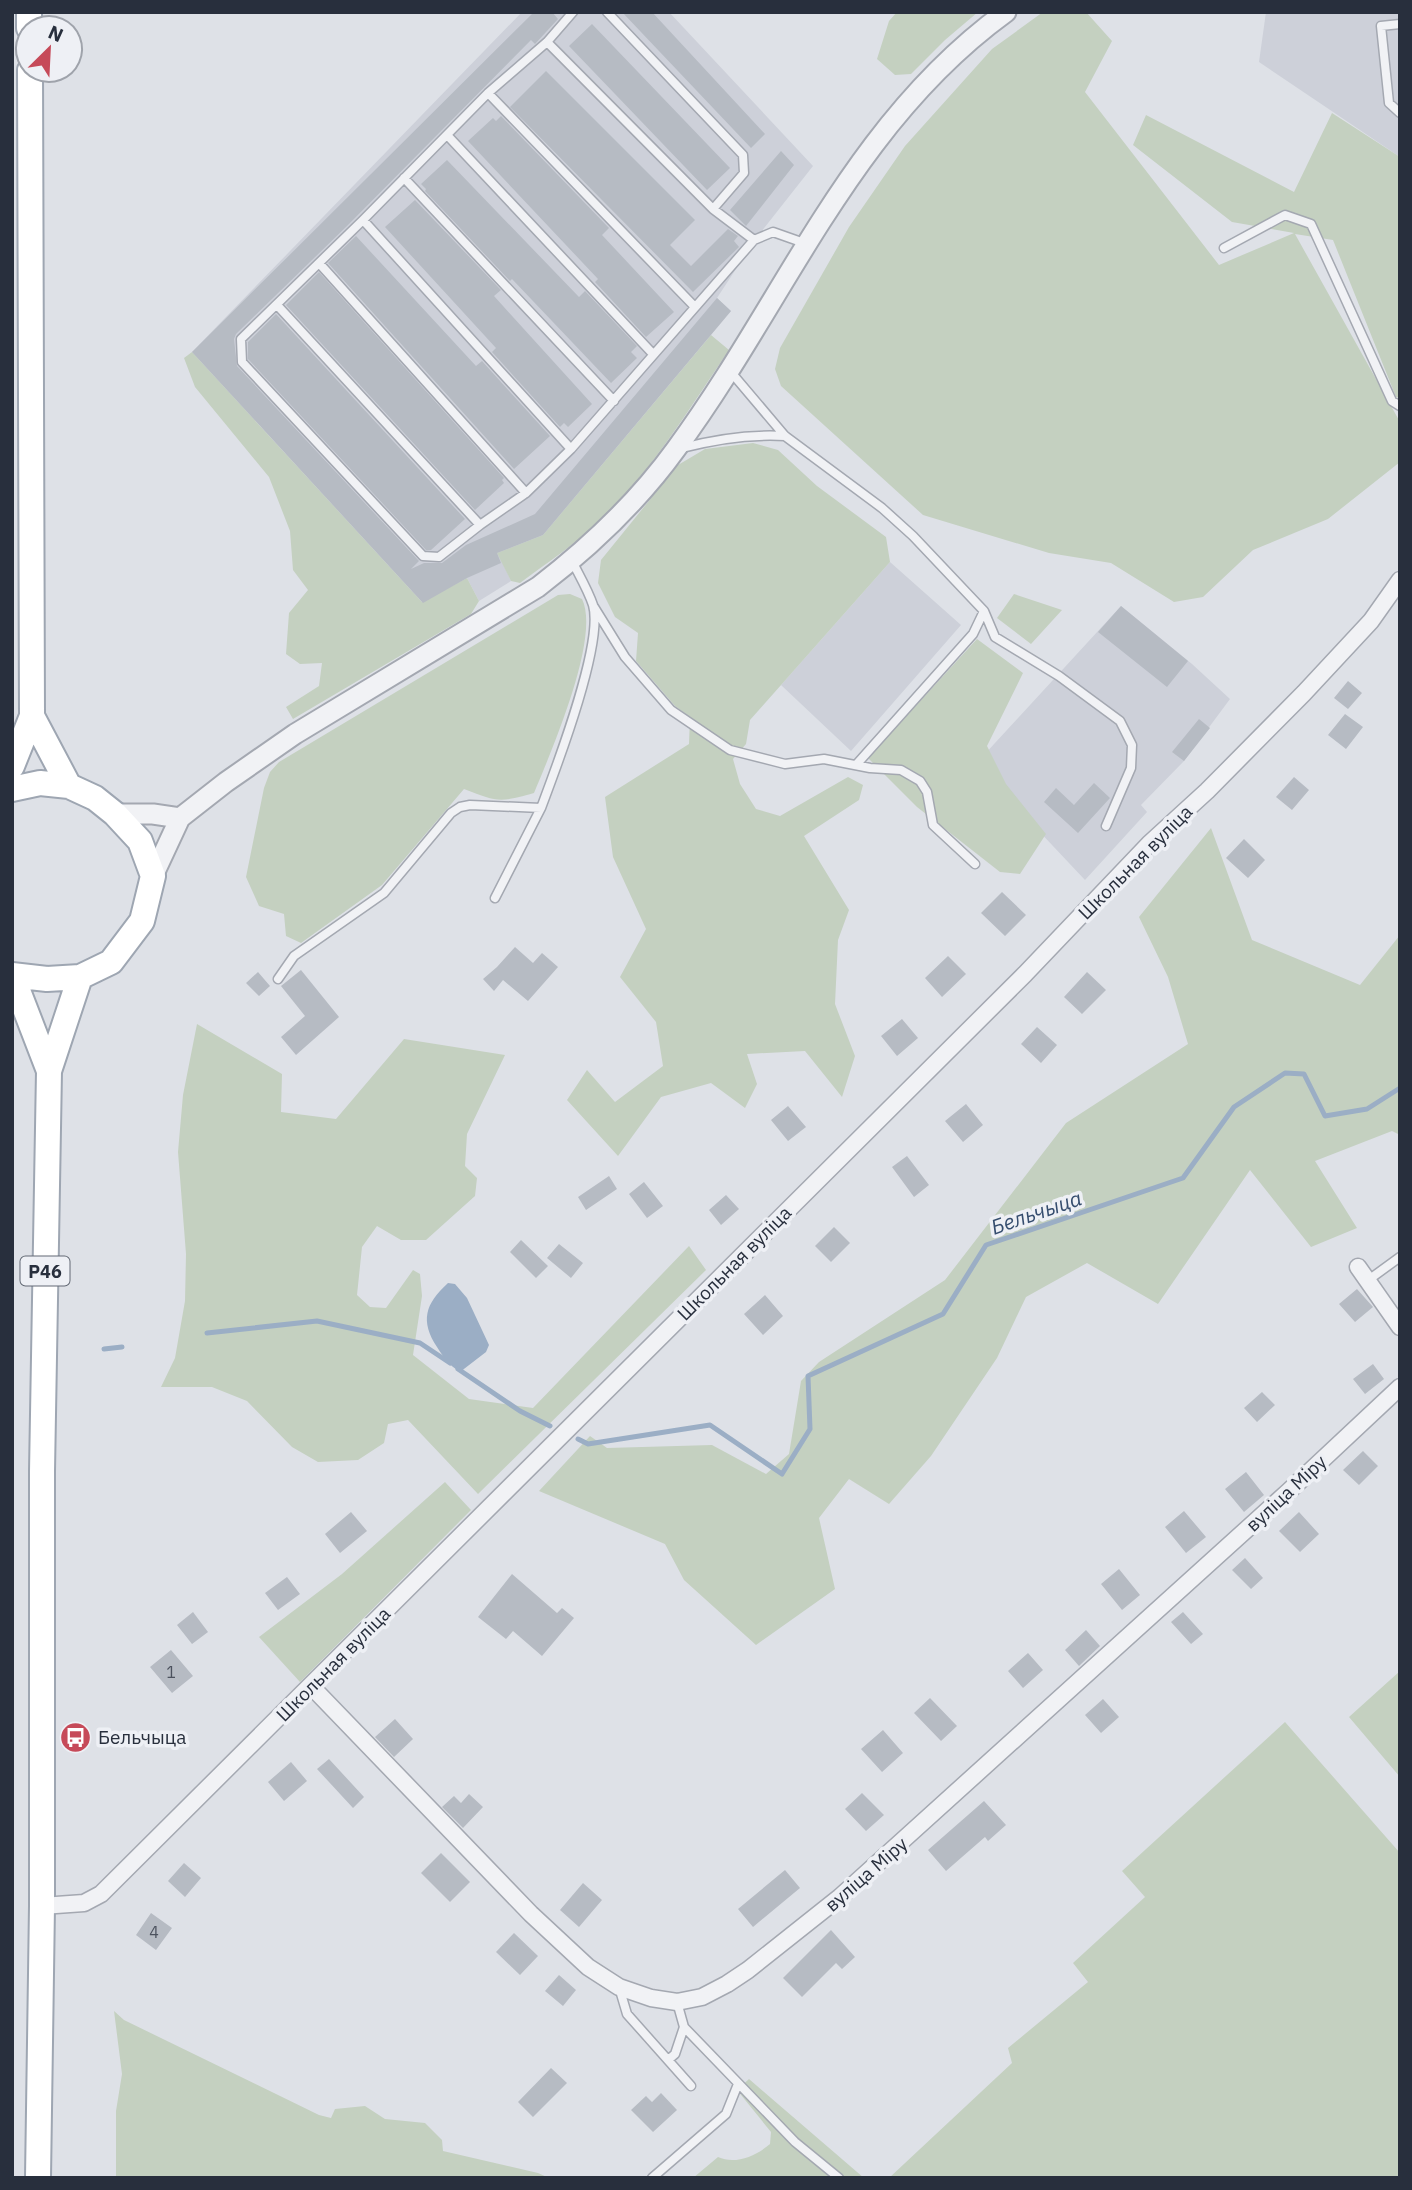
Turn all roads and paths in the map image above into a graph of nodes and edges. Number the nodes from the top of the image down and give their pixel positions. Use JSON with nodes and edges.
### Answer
{"nodes":[{"id":1,"x":573,"y":12,"type":"edge"},
{"id":2,"x":607,"y":12,"type":"edge"},
{"id":3,"x":1006,"y":12,"type":"edge"},
{"id":4,"x":1400,"y":24,"type":"edge"},
{"id":5,"x":547,"y":42,"type":"junction"},
{"id":6,"x":30,"y":84,"type":"edge"},
{"id":7,"x":488,"y":93,"type":"junction"},
{"id":8,"x":1400,"y":113,"type":"edge"},
{"id":9,"x":447,"y":135,"type":"junction"},
{"id":10,"x":404,"y":178,"type":"junction"},
{"id":11,"x":713,"y":209,"type":"junction"},
{"id":12,"x":363,"y":220,"type":"junction"},
{"id":13,"x":754,"y":240,"type":"junction"},
{"id":14,"x":807,"y":244,"type":"junction"},
{"id":15,"x":1224,"y":248,"type":"dead end"},
{"id":16,"x":319,"y":263,"type":"junction"},
{"id":17,"x":277,"y":305,"type":"junction"},
{"id":18,"x":694,"y":306,"type":"junction"},
{"id":19,"x":653,"y":354,"type":"junction"},
{"id":20,"x":730,"y":371,"type":"junction"},
{"id":21,"x":614,"y":401,"type":"junction"},
{"id":22,"x":1400,"y":406,"type":"edge"},
{"id":23,"x":785,"y":436,"type":"junction"},
{"id":24,"x":571,"y":449,"type":"junction"},
{"id":25,"x":676,"y":449,"type":"junction"},
{"id":26,"x":526,"y":493,"type":"junction"},
{"id":27,"x":480,"y":524,"type":"junction"},
{"id":28,"x":572,"y":561,"type":"junction"},
{"id":29,"x":1400,"y":580,"type":"edge"},
{"id":30,"x":594,"y":607,"type":"junction"},
{"id":31,"x":984,"y":611,"type":"junction"},
{"id":32,"x":32,"y":716,"type":"junction"},
{"id":33,"x":856,"y":765,"type":"junction"},
{"id":34,"x":12,"y":766,"type":"edge"},
{"id":35,"x":69,"y":786,"type":"junction"},
{"id":36,"x":12,"y":789,"type":"edge"},
{"id":37,"x":541,"y":808,"type":"junction"},
{"id":38,"x":115,"y":814,"type":"junction"},
{"id":39,"x":180,"y":818,"type":"junction"},
{"id":40,"x":1106,"y":826,"type":"dead end"},
{"id":41,"x":975,"y":864,"type":"dead end"},
{"id":42,"x":153,"y":876,"type":"junction"},
{"id":43,"x":495,"y":898,"type":"dead end"},
{"id":44,"x":12,"y":975,"type":"edge"},
{"id":45,"x":80,"y":977,"type":"junction"},
{"id":46,"x":278,"y":979,"type":"dead end"},
{"id":47,"x":49,"y":1071,"type":"junction"},
{"id":48,"x":1400,"y":1257,"type":"edge"},
{"id":49,"x":1363,"y":1274,"type":"joint"},
{"id":50,"x":1400,"y":1327,"type":"edge"},
{"id":51,"x":1400,"y":1387,"type":"edge"},
{"id":52,"x":312,"y":1686,"type":"junction"},
{"id":53,"x":42,"y":1906,"type":"junction"},
{"id":54,"x":619,"y":1987,"type":"junction"},
{"id":55,"x":677,"y":2002,"type":"junction"},
{"id":56,"x":684,"y":2027,"type":"junction"},
{"id":57,"x":668,"y":2060,"type":"junction"},
{"id":58,"x":738,"y":2084,"type":"junction"},
{"id":59,"x":691,"y":2086,"type":"dead end"},
{"id":60,"x":38,"y":2178,"type":"edge"},
{"id":61,"x":652,"y":2178,"type":"edge"},
{"id":62,"x":839,"y":2178,"type":"edge"}],
"edges":[{"from":1,"to":5,"type":"lane"},
{"from":2,"to":11,"type":"lane"},
{"from":3,"to":14,"type":"street"},
{"from":4,"to":8,"type":"lane"},
{"from":5,"to":7,"type":"lane"},
{"from":5,"to":11,"type":"lane"},
{"from":6,"to":32,"type":"main road"},
{"from":7,"to":9,"type":"lane"},
{"from":7,"to":18,"type":"lane"},
{"from":9,"to":10,"type":"lane"},
{"from":9,"to":19,"type":"lane"},
{"from":10,"to":12,"type":"lane"},
{"from":10,"to":21,"type":"lane"},
{"from":11,"to":13,"type":"lane"},
{"from":12,"to":16,"type":"lane"},
{"from":12,"to":24,"type":"lane"},
{"from":13,"to":14,"type":"lane"},
{"from":13,"to":18,"type":"lane"},
{"from":14,"to":20,"type":"street"},
{"from":15,"to":22,"type":"lane"},
{"from":16,"to":17,"type":"lane"},
{"from":16,"to":26,"type":"lane"},
{"from":17,"to":27,"type":"lane"},
{"from":17,"to":27,"type":"lane"},
{"from":18,"to":19,"type":"lane"},
{"from":19,"to":21,"type":"lane"},
{"from":20,"to":23,"type":"lane"},
{"from":20,"to":25,"type":"street"},
{"from":21,"to":24,"type":"lane"},
{"from":23,"to":25,"type":"lane"},
{"from":23,"to":31,"type":"lane"},
{"from":24,"to":26,"type":"lane"},
{"from":25,"to":28,"type":"street"},
{"from":26,"to":27,"type":"lane"},
{"from":28,"to":30,"type":"lane"},
{"from":28,"to":39,"type":"street"},
{"from":29,"to":52,"type":"street","name":"Школьная вуліца"},
{"from":30,"to":33,"type":"lane"},
{"from":30,"to":37,"type":"lane"},
{"from":31,"to":33,"type":"lane"},
{"from":31,"to":40,"type":"lane"},
{"from":32,"to":34,"type":"main road"},
{"from":32,"to":35,"type":"main road"},
{"from":33,"to":41,"type":"lane"},
{"from":35,"to":36,"type":"main road"},
{"from":35,"to":38,"type":"main road"},
{"from":37,"to":43,"type":"lane"},
{"from":37,"to":46,"type":"lane"},
{"from":38,"to":39,"type":"street"},
{"from":38,"to":42,"type":"main road"},
{"from":39,"to":42,"type":"street"},
{"from":42,"to":45,"type":"main road","number":"Р46"},
{"from":44,"to":45,"type":"main road","number":"Р46"},
{"from":44,"to":47,"type":"main road","number":"Р46"},
{"from":45,"to":47,"type":"main road","number":"Р46"},
{"from":47,"to":53,"type":"main road","number":"Р46"},
{"from":48,"to":49,"type":"lane"},
{"from":49,"to":50,"type":"street"},
{"from":51,"to":55,"type":"street","name":"вуліца Міру"},
{"from":52,"to":53,"type":"street","name":"Школьная вуліца"},
{"from":52,"to":54,"type":"street","name":"вуліца Міру"},
{"from":53,"to":60,"type":"main road","number":"Р46"},
{"from":54,"to":55,"type":"street","name":"вуліца Міру"},
{"from":54,"to":57,"type":"lane"},
{"from":55,"to":56,"type":"lane"},
{"from":56,"to":57,"type":"lane"},
{"from":56,"to":58,"type":"lane"},
{"from":57,"to":59,"type":"lane"},
{"from":58,"to":61,"type":"lane"},
{"from":58,"to":62,"type":"lane"}]}
